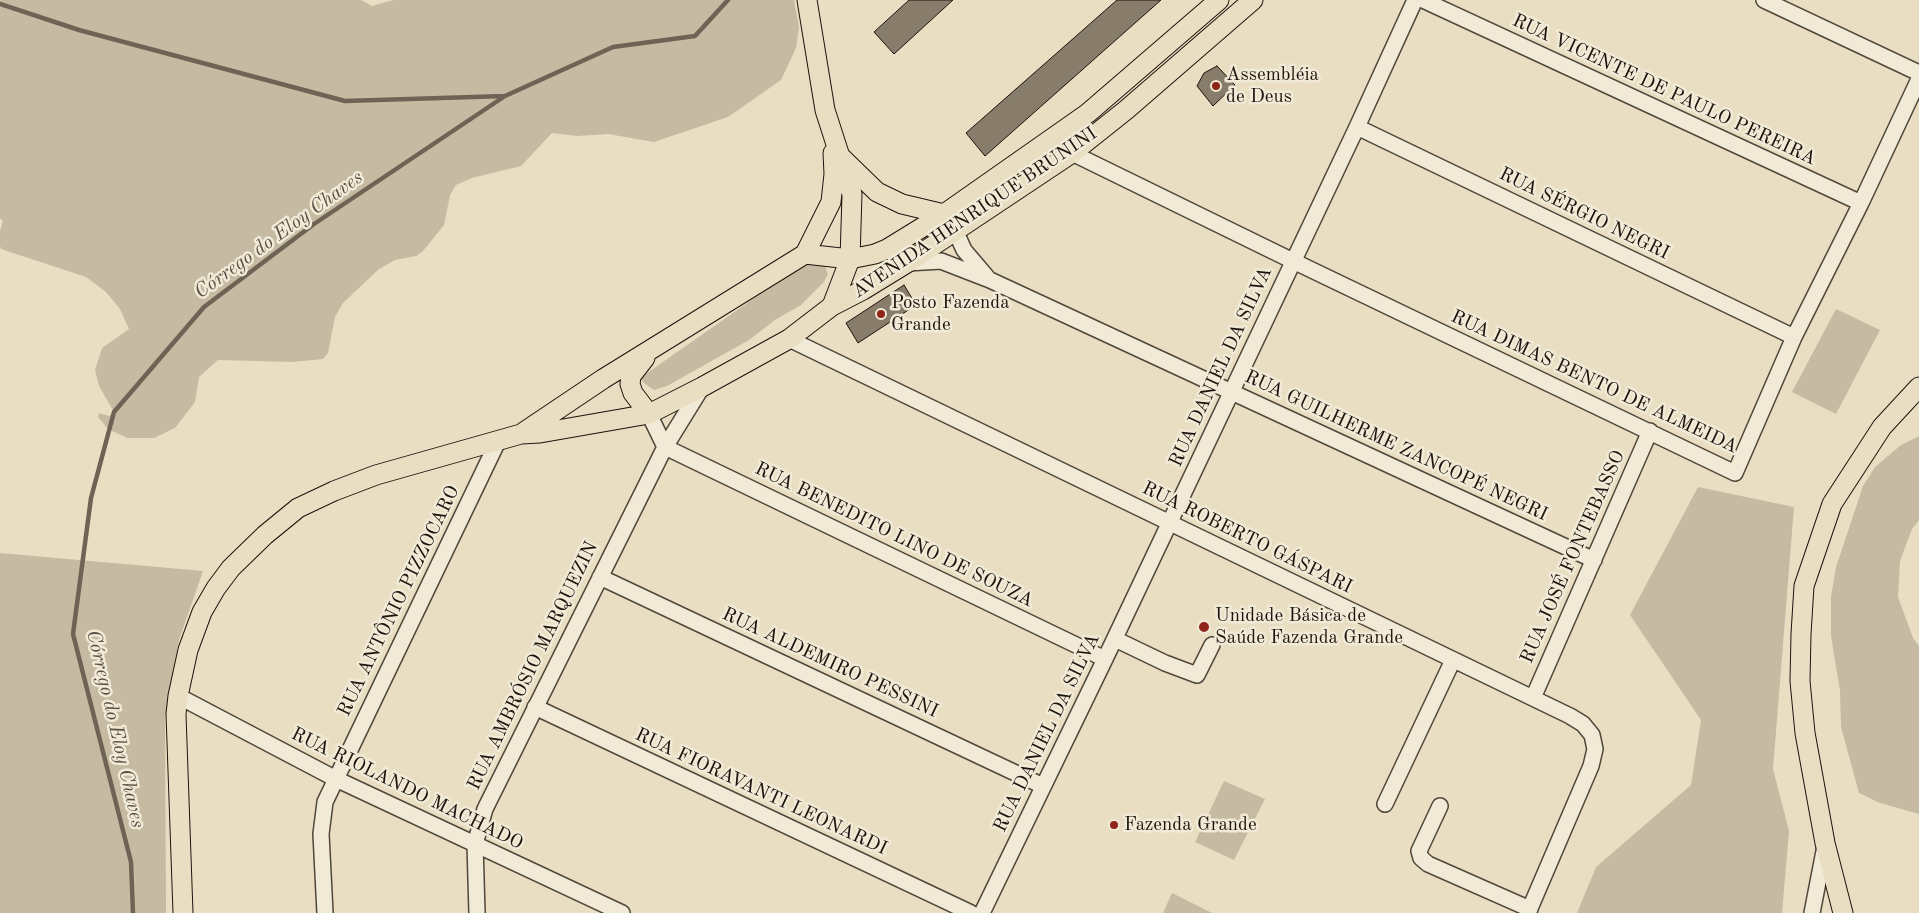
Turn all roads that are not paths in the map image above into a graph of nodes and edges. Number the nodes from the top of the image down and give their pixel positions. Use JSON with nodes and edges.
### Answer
{"nodes":[{"id":1,"x":807,"y":0,"type":"edge"},
{"id":2,"x":1219,"y":0,"type":"edge"},
{"id":3,"x":1253,"y":0,"type":"edge"},
{"id":4,"x":1415,"y":0,"type":"edge"},
{"id":5,"x":1423,"y":0,"type":"edge"},
{"id":6,"x":1764,"y":0,"type":"edge"},
{"id":7,"x":1919,"y":73,"type":"edge"},
{"id":8,"x":1919,"y":79,"type":"edge"},
{"id":9,"x":1357,"y":127,"type":"junction"},
{"id":10,"x":832,"y":135,"type":"junction"},
{"id":11,"x":1072,"y":153,"type":"junction"},
{"id":12,"x":840,"y":156,"type":"junction"},
{"id":13,"x":1861,"y":203,"type":"junction"},
{"id":14,"x":944,"y":214,"type":"junction"},
{"id":15,"x":955,"y":230,"type":"junction"},
{"id":16,"x":805,"y":254,"type":"junction"},
{"id":17,"x":850,"y":259,"type":"junction"},
{"id":18,"x":1293,"y":261,"type":"junction"},
{"id":19,"x":907,"y":263,"type":"junction"},
{"id":20,"x":990,"y":280,"type":"junction"},
{"id":21,"x":832,"y":306,"type":"junction"},
{"id":22,"x":1794,"y":337,"type":"junction"},
{"id":23,"x":788,"y":339,"type":"junction"},
{"id":24,"x":654,"y":348,"type":"junction"},
{"id":25,"x":702,"y":387,"type":"junction"},
{"id":26,"x":1919,"y":387,"type":"edge"},
{"id":27,"x":1232,"y":391,"type":"junction"},
{"id":28,"x":649,"y":414,"type":"junction"},
{"id":29,"x":1650,"y":431,"type":"junction"},
{"id":30,"x":521,"y":434,"type":"junction"},
{"id":31,"x":498,"y":441,"type":"junction"},
{"id":32,"x":665,"y":447,"type":"junction"},
{"id":33,"x":1170,"y":523,"type":"junction"},
{"id":34,"x":1594,"y":560,"type":"junction"},
{"id":35,"x":600,"y":577,"type":"junction"},
{"id":36,"x":1115,"y":639,"type":"junction"},
{"id":37,"x":1212,"y":645,"type":"dead end"},
{"id":38,"x":1105,"y":659,"type":"junction"},
{"id":39,"x":1453,"y":660,"type":"junction"},
{"id":40,"x":178,"y":696,"type":"junction"},
{"id":41,"x":1533,"y":698,"type":"junction"},
{"id":42,"x":535,"y":707,"type":"junction"},
{"id":43,"x":336,"y":779,"type":"junction"},
{"id":44,"x":1043,"y":786,"type":"junction"},
{"id":45,"x":1385,"y":804,"type":"dead end"},
{"id":46,"x":1440,"y":806,"type":"dead end"},
{"id":47,"x":1825,"y":843,"type":"junction"},
{"id":48,"x":475,"y":844,"type":"junction"},
{"id":49,"x":1529,"y":911,"type":"edge"},
{"id":50,"x":183,"y":913,"type":"edge"},
{"id":51,"x":325,"y":913,"type":"edge"},
{"id":52,"x":477,"y":913,"type":"edge"},
{"id":53,"x":622,"y":913,"type":"edge"},
{"id":54,"x":970,"y":913,"type":"edge"},
{"id":55,"x":982,"y":913,"type":"edge"},
{"id":56,"x":1812,"y":913,"type":"edge"},
{"id":57,"x":1843,"y":913,"type":"edge"}],
"edges":[{"from":1,"to":10,"type":"main road"},
{"from":2,"to":14,"type":"main road","name":"AVENIDA HENRIQUE BRUNINI"},
{"from":3,"to":11,"type":"main road","name":"AVENIDA HENRIQUE BRUNINI"},
{"from":4,"to":9,"type":"street","name":"RUA DANIEL DA SILVA"},
{"from":5,"to":13,"type":"street","name":"RUA VICENTE DE PAULO PEREIRA"},
{"from":6,"to":7,"type":"street"},
{"from":8,"to":13,"type":"street","name":"RUA DIMAS BENTO DE ALMEIDA"},
{"from":9,"to":18,"type":"street","name":"RUA DANIEL DA SILVA"},
{"from":9,"to":22,"type":"street","name":"RUA SÉRGIO NEGRI"},
{"from":10,"to":12,"type":"main road"},
{"from":10,"to":16,"type":"main road"},
{"from":11,"to":15,"type":"main road","name":"AVENIDA HENRIQUE BRUNINI"},
{"from":11,"to":18,"type":"street","name":"RUA DIMAS BENTO DE ALMEIDA"},
{"from":12,"to":14,"type":"main road"},
{"from":12,"to":17,"type":"main road"},
{"from":13,"to":22,"type":"street","name":"RUA DIMAS BENTO DE ALMEIDA"},
{"from":14,"to":17,"type":"main road","name":"AVENIDA HENRIQUE BRUNINI"},
{"from":15,"to":19,"type":"main road","name":"AVENIDA HENRIQUE BRUNINI"},
{"from":15,"to":20,"type":"street","name":"RUA GUILHERME ZANCOPÉ NEGRI"},
{"from":16,"to":17,"type":"main road"},
{"from":16,"to":24,"type":"main road","name":"AVENIDA HENRIQUE BRUNINI"},
{"from":17,"to":21,"type":"main road","name":"AVENIDA HENRIQUE BRUNINI"},
{"from":18,"to":27,"type":"street","name":"RUA DANIEL DA SILVA"},
{"from":18,"to":29,"type":"street","name":"RUA DIMAS BENTO DE ALMEIDA"},
{"from":19,"to":20,"type":"street","name":"RUA GUILHERME ZANCOPÉ NEGRI"},
{"from":19,"to":21,"type":"main road","name":"AVENIDA HENRIQUE BRUNINI"},
{"from":20,"to":27,"type":"street","name":"RUA GUILHERME ZANCOPÉ NEGRI"},
{"from":21,"to":23,"type":"main road","name":"AVENIDA HENRIQUE BRUNINI"},
{"from":22,"to":29,"type":"street","name":"RUA DIMAS BENTO DE ALMEIDA"},
{"from":23,"to":25,"type":"main road","name":"AVENIDA HENRIQUE BRUNINI"},
{"from":23,"to":33,"type":"street","name":"RUA ROBERTO GÁSPARI"},
{"from":24,"to":28,"type":"main road"},
{"from":24,"to":30,"type":"main road","name":"AVENIDA HENRIQUE BRUNINI"},
{"from":25,"to":28,"type":"main road","name":"AVENIDA HENRIQUE BRUNINI"},
{"from":25,"to":32,"type":"street","name":"RUA AMBRÓSIO MARQUEZIN"},
{"from":26,"to":47,"type":"main road"},
{"from":27,"to":33,"type":"street","name":"RUA DANIEL DA SILVA"},
{"from":27,"to":34,"type":"street","name":"RUA GUILHERME ZANCOPÉ NEGRI"},
{"from":28,"to":30,"type":"main road","name":"AVENIDA HENRIQUE BRUNINI"},
{"from":28,"to":32,"type":"street"},
{"from":29,"to":34,"type":"street","name":"RUA JOSÉ FONTEBASSO"},
{"from":30,"to":31,"type":"main road","name":"AVENIDA HENRIQUE BRUNINI"},
{"from":31,"to":40,"type":"main road","name":"AVENIDA HENRIQUE BRUNINI"},
{"from":31,"to":43,"type":"street","name":"RUA ANTÔNIO PIZZOCARO"},
{"from":32,"to":35,"type":"street","name":"RUA AMBRÓSIO MARQUEZIN"},
{"from":32,"to":38,"type":"street","name":"RUA BENEDITO LINO DE SOUZA"},
{"from":33,"to":36,"type":"street","name":"RUA DANIEL DA SILVA"},
{"from":33,"to":39,"type":"street","name":"RUA ROBERTO GÁSPARI"},
{"from":34,"to":41,"type":"street","name":"RUA JOSÉ FONTEBASSO"},
{"from":35,"to":42,"type":"street","name":"RUA AMBRÓSIO MARQUEZIN"},
{"from":35,"to":44,"type":"street","name":"RUA ALDEMIRO PESSINI"},
{"from":36,"to":37,"type":"street"},
{"from":36,"to":38,"type":"street","name":"RUA DANIEL DA SILVA"},
{"from":38,"to":44,"type":"street","name":"RUA DANIEL DA SILVA"},
{"from":39,"to":41,"type":"street","name":"RUA ROBERTO GÁSPARI"},
{"from":39,"to":45,"type":"street"},
{"from":40,"to":43,"type":"street","name":"RUA RIOLANDO MACHADO"},
{"from":40,"to":50,"type":"main road","name":"AVENIDA HENRIQUE BRUNINI"},
{"from":41,"to":49,"type":"street","name":"RUA ROBERTO GÁSPARI"},
{"from":42,"to":48,"type":"street","name":"RUA AMBRÓSIO MARQUEZIN"},
{"from":42,"to":54,"type":"street","name":"RUA FIORAVANTI LEONARDI"},
{"from":43,"to":48,"type":"street","name":"RUA RIOLANDO MACHADO"},
{"from":43,"to":51,"type":"street","name":"RUA ANTÔNIO PIZZOCARO"},
{"from":44,"to":55,"type":"street","name":"RUA DANIEL DA SILVA"},
{"from":46,"to":49,"type":"street"},
{"from":47,"to":56,"type":"street"},
{"from":47,"to":57,"type":"main road"},
{"from":48,"to":52,"type":"street","name":"RUA AMBRÓSIO MARQUEZIN"},
{"from":48,"to":53,"type":"street","name":"RUA RIOLANDO MACHADO"}]}
